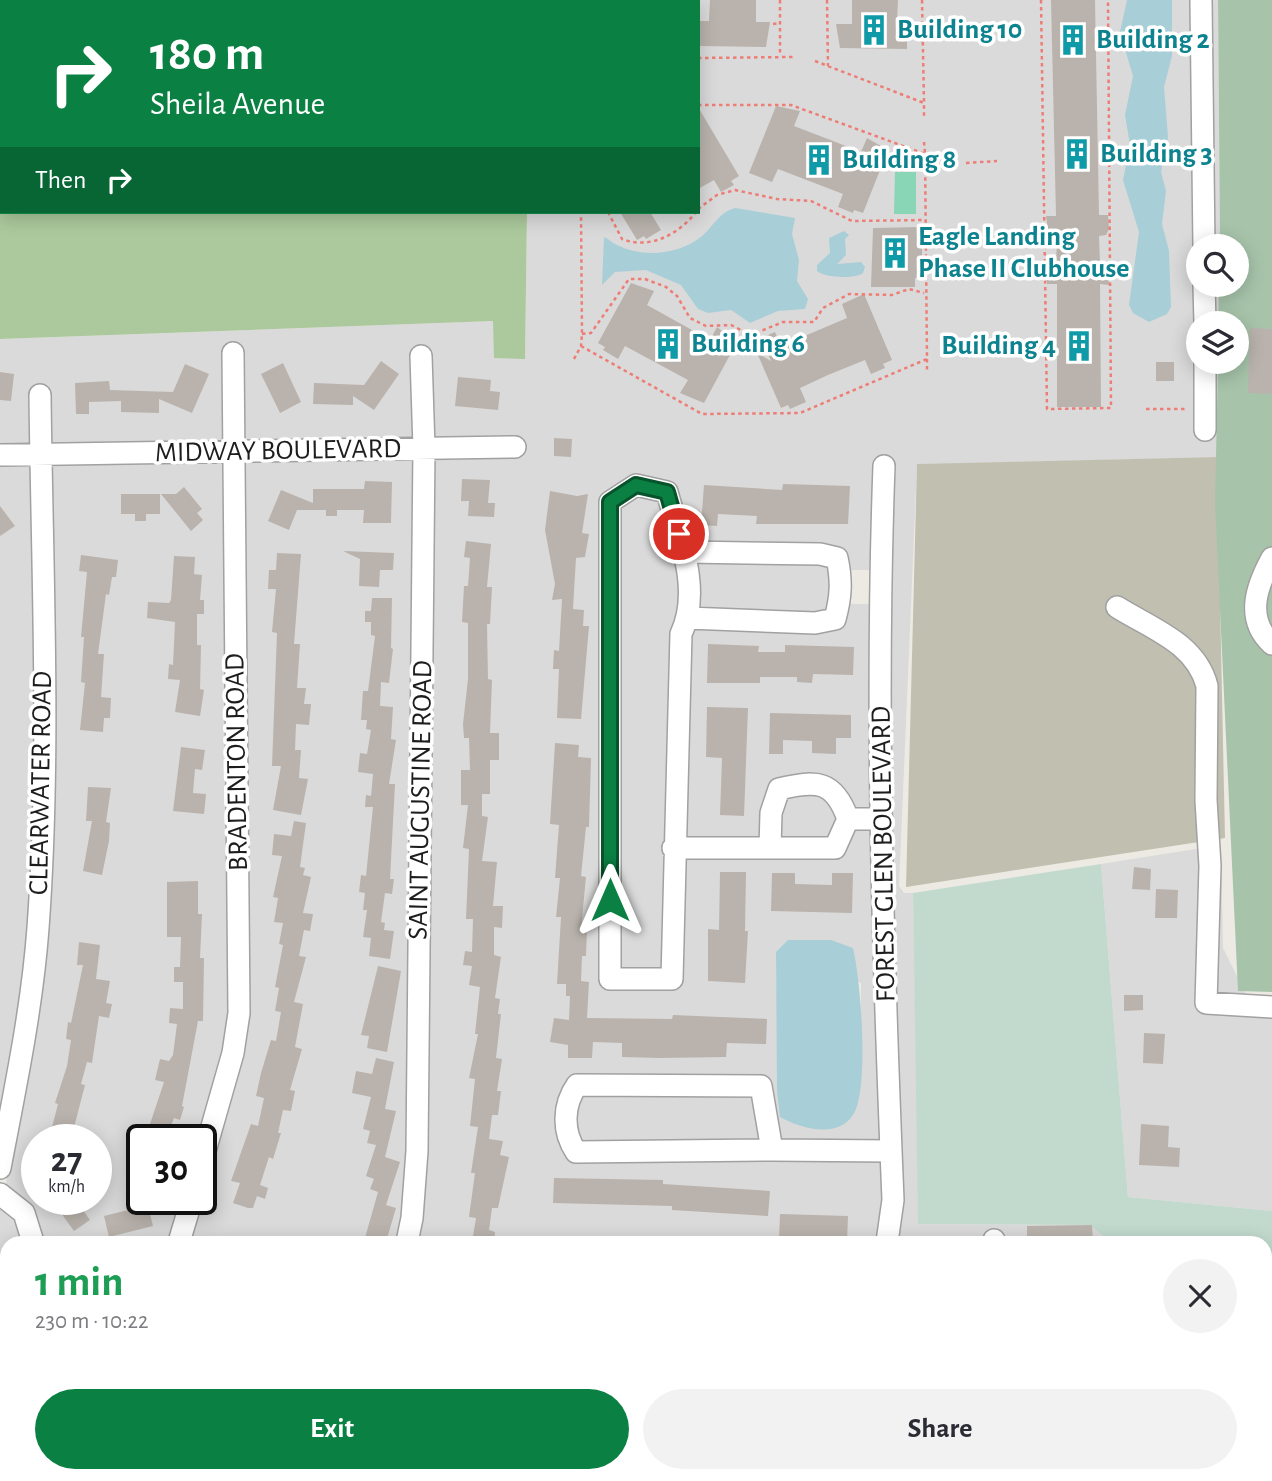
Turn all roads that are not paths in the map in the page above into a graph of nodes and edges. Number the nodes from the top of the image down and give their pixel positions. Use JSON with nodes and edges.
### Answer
{"nodes":[{"id":1,"x":1201,"y":0,"type":"edge"},
{"id":2,"x":1204,"y":234,"type":"edge"},
{"id":3,"x":233,"y":354,"type":"dead end"},
{"id":4,"x":421,"y":356,"type":"dead end"},
{"id":5,"x":1205,"y":374,"type":"edge"},
{"id":6,"x":40,"y":394,"type":"dead end"},
{"id":7,"x":1205,"y":430,"type":"dead end"},
{"id":8,"x":515,"y":447,"type":"dead end"},
{"id":9,"x":424,"y":448,"type":"junction"},
{"id":10,"x":233,"y":452,"type":"junction"},
{"id":11,"x":0,"y":456,"type":"edge"},
{"id":12,"x":41,"y":456,"type":"junction"},
{"id":13,"x":884,"y":466,"type":"dead end"},
{"id":14,"x":686,"y":552,"type":"junction"},
{"id":15,"x":1272,"y":558,"type":"edge"},
{"id":16,"x":841,"y":587,"type":"junction"},
{"id":17,"x":880,"y":587,"type":"junction"},
{"id":18,"x":1117,"y":607,"type":"dead end"},
{"id":19,"x":688,"y":618,"type":"junction"},
{"id":20,"x":1272,"y":644,"type":"edge"},
{"id":21,"x":848,"y":819,"type":"junction"},
{"id":22,"x":882,"y":819,"type":"junction"},
{"id":23,"x":673,"y":848,"type":"junction"},
{"id":24,"x":770,"y":848,"type":"junction"},
{"id":25,"x":1272,"y":1007,"type":"edge"},
{"id":26,"x":213,"y":1124,"type":"edge"},
{"id":27,"x":772,"y":1150,"type":"junction"},
{"id":28,"x":891,"y":1152,"type":"junction"},
{"id":29,"x":0,"y":1168,"type":"edge"},
{"id":30,"x":0,"y":1194,"type":"edge"},
{"id":31,"x":187,"y":1215,"type":"edge"},
{"id":32,"x":31,"y":1236,"type":"edge"},
{"id":33,"x":181,"y":1236,"type":"edge"},
{"id":34,"x":408,"y":1236,"type":"edge"},
{"id":35,"x":888,"y":1236,"type":"edge"}],
"edges":[{"from":1,"to":2,"type":"street"},
{"from":3,"to":10,"type":"street","name":"BRADENTON ROAD"},
{"from":4,"to":9,"type":"street","name":"SAINT AUGUSTINE ROAD"},
{"from":5,"to":7,"type":"street"},
{"from":6,"to":12,"type":"street","name":"CLEARWATER ROAD"},
{"from":8,"to":9,"type":"street","name":"MIDWAY BOULEVARD"},
{"from":9,"to":10,"type":"street","name":"MIDWAY BOULEVARD"},
{"from":9,"to":34,"type":"street","name":"SAINT AUGUSTINE ROAD"},
{"from":10,"to":12,"type":"street","name":"MIDWAY BOULEVARD"},
{"from":10,"to":26,"type":"street","name":"BRADENTON ROAD"},
{"from":11,"to":12,"type":"street","name":"MIDWAY BOULEVARD"},
{"from":12,"to":29,"type":"street","name":"CLEARWATER ROAD"},
{"from":13,"to":17,"type":"street","name":"FOREST GLEN BOULEVARD"},
{"from":14,"to":16,"type":"street"},
{"from":14,"to":19,"type":"street"},
{"from":14,"to":23,"type":"street"},
{"from":15,"to":20,"type":"street"},
{"from":16,"to":17,"type":"street"},
{"from":16,"to":19,"type":"street"},
{"from":17,"to":22,"type":"street","name":"FOREST GLEN BOULEVARD"},
{"from":18,"to":25,"type":"street"},
{"from":19,"to":23,"type":"street"},
{"from":21,"to":22,"type":"street"},
{"from":21,"to":24,"type":"street"},
{"from":21,"to":24,"type":"street"},
{"from":22,"to":28,"type":"street","name":"FOREST GLEN BOULEVARD"},
{"from":23,"to":24,"type":"street"},
{"from":27,"to":27,"type":"street"},
{"from":27,"to":28,"type":"street"},
{"from":28,"to":35,"type":"street","name":"FOREST GLEN BOULEVARD"},
{"from":30,"to":32,"type":"street"},
{"from":31,"to":33,"type":"street"}]}
